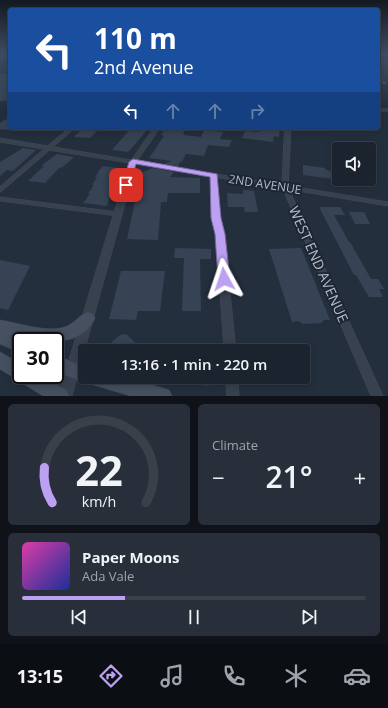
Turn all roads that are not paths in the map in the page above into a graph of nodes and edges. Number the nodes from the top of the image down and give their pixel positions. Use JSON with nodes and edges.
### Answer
{"nodes":[{"id":1,"x":70,"y":130,"type":"edge"},
{"id":2,"x":156,"y":130,"type":"edge"},
{"id":3,"x":288,"y":130,"type":"edge"},
{"id":4,"x":0,"y":140,"type":"edge"},
{"id":5,"x":49,"y":148,"type":"junction"},
{"id":6,"x":133,"y":162,"type":"junction"},
{"id":7,"x":214,"y":175,"type":"junction"},
{"id":8,"x":285,"y":187,"type":"junction"},
{"id":9,"x":0,"y":190,"type":"edge"},
{"id":10,"x":0,"y":199,"type":"edge"},
{"id":11,"x":388,"y":204,"type":"edge"},
{"id":12,"x":118,"y":214,"type":"junction"},
{"id":13,"x":88,"y":318,"type":"junction"},
{"id":14,"x":0,"y":327,"type":"edge"},
{"id":15,"x":0,"y":336,"type":"edge"},
{"id":16,"x":12,"y":342,"type":"edge"},
{"id":17,"x":84,"y":344,"type":"edge"},
{"id":18,"x":229,"y":344,"type":"edge"},
{"id":19,"x":0,"y":360,"type":"edge"},
{"id":20,"x":12,"y":367,"type":"edge"},
{"id":21,"x":64,"y":367,"type":"edge"},
{"id":22,"x":78,"y":373,"type":"edge"},
{"id":23,"x":78,"y":375,"type":"edge"},
{"id":24,"x":39,"y":384,"type":"edge"},
{"id":25,"x":119,"y":384,"type":"edge"},
{"id":26,"x":232,"y":384,"type":"edge"},
{"id":27,"x":60,"y":396,"type":"edge"},
{"id":28,"x":65,"y":396,"type":"edge"},
{"id":29,"x":163,"y":396,"type":"edge"},
{"id":30,"x":233,"y":396,"type":"edge"},
{"id":31,"x":377,"y":396,"type":"edge"}],
"edges":[{"from":1,"to":5,"type":"street"},
{"from":2,"to":6,"type":"street"},
{"from":3,"to":8,"type":"street","name":"WEST END AVENUE"},
{"from":4,"to":5,"type":"street","name":"2ND AVENUE"},
{"from":5,"to":6,"type":"street","name":"2ND AVENUE"},
{"from":5,"to":9,"type":"street"},
{"from":6,"to":7,"type":"street","name":"2ND AVENUE"},
{"from":6,"to":12,"type":"street"},
{"from":7,"to":8,"type":"street","name":"2ND AVENUE"},
{"from":7,"to":18,"type":"street"},
{"from":8,"to":11,"type":"street","name":"2ND AVENUE"},
{"from":8,"to":31,"type":"street","name":"WEST END AVENUE"},
{"from":10,"to":12,"type":"street"},
{"from":12,"to":13,"type":"street"},
{"from":13,"to":14,"type":"main road"},
{"from":13,"to":17,"type":"street"},
{"from":15,"to":16,"type":"main road"},
{"from":19,"to":20,"type":"main road"},
{"from":21,"to":22,"type":"main road"},
{"from":23,"to":28,"type":"street"},
{"from":24,"to":27,"type":"main road"},
{"from":25,"to":29,"type":"main road"},
{"from":26,"to":30,"type":"street"}]}
